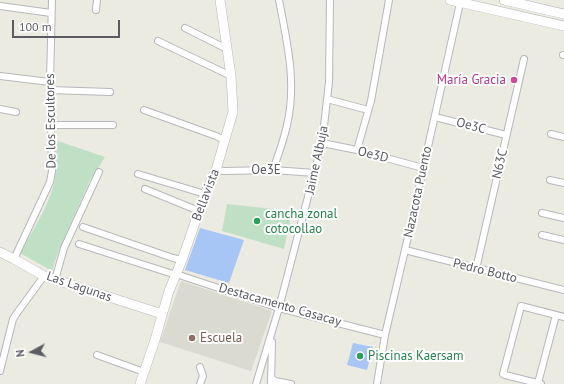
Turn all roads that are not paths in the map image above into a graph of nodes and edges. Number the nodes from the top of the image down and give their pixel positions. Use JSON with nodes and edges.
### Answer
{"nodes":[{"id":1,"x":52,"y":0,"type":"edge"},
{"id":2,"x":97,"y":0,"type":"edge"},
{"id":3,"x":220,"y":0,"type":"edge"},
{"id":4,"x":279,"y":0,"type":"edge"},
{"id":5,"x":330,"y":0,"type":"edge"},
{"id":6,"x":389,"y":0,"type":"edge"},
{"id":7,"x":450,"y":0,"type":"edge"},
{"id":8,"x":504,"y":0,"type":"edge"},
{"id":9,"x":461,"y":1,"type":"edge"},
{"id":10,"x":0,"y":6,"type":"edge"},
{"id":11,"x":96,"y":10,"type":"dead end"},
{"id":12,"x":51,"y":12,"type":"junction"},
{"id":13,"x":564,"y":14,"type":"edge"},
{"id":14,"x":564,"y":26,"type":"edge"},
{"id":15,"x":185,"y":28,"type":"dead end"},
{"id":16,"x":158,"y":41,"type":"dead end"},
{"id":17,"x":227,"y":49,"type":"junction"},
{"id":18,"x":524,"y":59,"type":"dead end"},
{"id":19,"x":0,"y":76,"type":"edge"},
{"id":20,"x":231,"y":76,"type":"junction"},
{"id":21,"x":50,"y":82,"type":"junction"},
{"id":22,"x":50,"y":90,"type":"junction"},
{"id":23,"x":110,"y":92,"type":"dead end"},
{"id":24,"x":327,"y":99,"type":"junction"},
{"id":25,"x":0,"y":109,"type":"edge"},
{"id":26,"x":144,"y":110,"type":"dead end"},
{"id":27,"x":368,"y":110,"type":"junction"},
{"id":28,"x":16,"y":112,"type":"dead end"},
{"id":29,"x":435,"y":116,"type":"junction"},
{"id":30,"x":51,"y":125,"type":"junction"},
{"id":31,"x":113,"y":125,"type":"dead end"},
{"id":32,"x":551,"y":134,"type":"dead end"},
{"id":33,"x":506,"y":135,"type":"junction"},
{"id":34,"x":564,"y":137,"type":"edge"},
{"id":35,"x":224,"y":140,"type":"junction"},
{"id":36,"x":322,"y":143,"type":"junction"},
{"id":37,"x":357,"y":150,"type":"junction"},
{"id":38,"x":423,"y":168,"type":"junction"},
{"id":39,"x":216,"y":170,"type":"junction"},
{"id":40,"x":273,"y":170,"type":"junction"},
{"id":41,"x":99,"y":172,"type":"dead end"},
{"id":42,"x":315,"y":173,"type":"junction"},
{"id":43,"x":138,"y":174,"type":"dead end"},
{"id":44,"x":550,"y":180,"type":"dead end"},
{"id":45,"x":564,"y":184,"type":"edge"},
{"id":46,"x":145,"y":189,"type":"dead end"},
{"id":47,"x":205,"y":194,"type":"junction"},
{"id":48,"x":199,"y":211,"type":"junction"},
{"id":49,"x":542,"y":213,"type":"dead end"},
{"id":50,"x":564,"y":218,"type":"edge"},
{"id":51,"x":83,"y":227,"type":"dead end"},
{"id":52,"x":542,"y":236,"type":"dead end"},
{"id":53,"x":564,"y":240,"type":"edge"},
{"id":54,"x":79,"y":244,"type":"dead end"},
{"id":55,"x":405,"y":250,"type":"junction"},
{"id":56,"x":0,"y":252,"type":"edge"},
{"id":57,"x":14,"y":259,"type":"junction"},
{"id":58,"x":182,"y":260,"type":"junction"},
{"id":59,"x":476,"y":268,"type":"junction"},
{"id":60,"x":176,"y":274,"type":"junction"},
{"id":61,"x":44,"y":276,"type":"junction"},
{"id":62,"x":55,"y":280,"type":"junction"},
{"id":63,"x":564,"y":290,"type":"edge"},
{"id":64,"x":279,"y":308,"type":"junction"},
{"id":65,"x":162,"y":314,"type":"junction"},
{"id":66,"x":556,"y":315,"type":"junction"},
{"id":67,"x":564,"y":317,"type":"edge"},
{"id":68,"x":272,"y":334,"type":"junction"},
{"id":69,"x":385,"y":335,"type":"junction"},
{"id":70,"x":97,"y":355,"type":"dead end"},
{"id":71,"x":200,"y":367,"type":"dead end"},
{"id":72,"x":0,"y":370,"type":"edge"},
{"id":73,"x":144,"y":372,"type":"junction"},
{"id":74,"x":271,"y":381,"type":"edge"},
{"id":75,"x":140,"y":384,"type":"edge"},
{"id":76,"x":200,"y":384,"type":"edge"},
{"id":77,"x":256,"y":384,"type":"edge"},
{"id":78,"x":291,"y":384,"type":"edge"},
{"id":79,"x":378,"y":384,"type":"edge"},
{"id":80,"x":540,"y":384,"type":"edge"}],
"edges":[{"from":1,"to":12,"type":"street","name":"De los Escultores"},
{"from":2,"to":11,"type":"street"},
{"from":3,"to":17,"type":"street","name":"Bellavista"},
{"from":4,"to":40,"type":"street"},
{"from":5,"to":24,"type":"street","name":"Jaime Albuja"},
{"from":6,"to":27,"type":"street"},
{"from":7,"to":9,"type":"street"},
{"from":8,"to":13,"type":"street"},
{"from":9,"to":14,"type":"street"},
{"from":9,"to":29,"type":"street","name":"Nazacota Puento"},
{"from":10,"to":12,"type":"street"},
{"from":12,"to":21,"type":"street","name":"De los Escultores"},
{"from":15,"to":17,"type":"street"},
{"from":16,"to":20,"type":"street"},
{"from":17,"to":20,"type":"street","name":"Bellavista"},
{"from":18,"to":33,"type":"street","name":"N63C"},
{"from":19,"to":21,"type":"street"},
{"from":20,"to":35,"type":"street","name":"Bellavista"},
{"from":21,"to":22,"type":"street","name":"De los Escultores"},
{"from":22,"to":23,"type":"street"},
{"from":22,"to":30,"type":"street","name":"De los Escultores"},
{"from":24,"to":27,"type":"street"},
{"from":24,"to":36,"type":"street","name":"Jaime Albuja"},
{"from":25,"to":28,"type":"street"},
{"from":26,"to":35,"type":"street"},
{"from":27,"to":37,"type":"street"},
{"from":29,"to":33,"type":"street","name":"Oe3C"},
{"from":29,"to":38,"type":"street","name":"Nazacota Puento"},
{"from":30,"to":31,"type":"street"},
{"from":30,"to":57,"type":"street","name":"De los Escultores"},
{"from":32,"to":34,"type":"street"},
{"from":33,"to":59,"type":"street","name":"N63C"},
{"from":35,"to":39,"type":"street","name":"Bellavista"},
{"from":36,"to":37,"type":"street","name":"Oe3D"},
{"from":36,"to":42,"type":"street","name":"Jaime Albuja"},
{"from":37,"to":38,"type":"street","name":"Oe3D"},
{"from":38,"to":55,"type":"street","name":"Nazacota Puento"},
{"from":39,"to":40,"type":"street","name":"Oe3E"},
{"from":39,"to":47,"type":"street","name":"Bellavista"},
{"from":40,"to":42,"type":"street","name":"Oe3E"},
{"from":41,"to":62,"type":"street"},
{"from":42,"to":64,"type":"street","name":"Jaime Albuja"},
{"from":43,"to":47,"type":"street"},
{"from":44,"to":45,"type":"street"},
{"from":46,"to":48,"type":"street"},
{"from":47,"to":48,"type":"street","name":"Bellavista"},
{"from":48,"to":58,"type":"street","name":"Bellavista"},
{"from":49,"to":50,"type":"street"},
{"from":51,"to":58,"type":"street"},
{"from":52,"to":53,"type":"street"},
{"from":54,"to":60,"type":"street","name":"Destacamento Casacay"},
{"from":55,"to":59,"type":"street","name":"Pedro Botto"},
{"from":55,"to":69,"type":"street","name":"Nazacota Puento"},
{"from":56,"to":57,"type":"street","name":"Las Lagunas"},
{"from":57,"to":61,"type":"street","name":"Las Lagunas"},
{"from":58,"to":60,"type":"street","name":"Bellavista"},
{"from":59,"to":63,"type":"street","name":"Pedro Botto"},
{"from":60,"to":64,"type":"street","name":"Destacamento Casacay"},
{"from":60,"to":65,"type":"street","name":"Bellavista"},
{"from":61,"to":62,"type":"street","name":"Las Lagunas"},
{"from":61,"to":72,"type":"street"},
{"from":62,"to":65,"type":"street","name":"Las Lagunas"},
{"from":64,"to":68,"type":"street","name":"Jaime Albuja"},
{"from":64,"to":69,"type":"street","name":"Destacamento Casacay"},
{"from":65,"to":73,"type":"street","name":"Bellavista"},
{"from":66,"to":67,"type":"street"},
{"from":66,"to":80,"type":"street"},
{"from":66,"to":80,"type":"street"},
{"from":68,"to":74,"type":"street"},
{"from":68,"to":77,"type":"street","name":"Jaime Albuja"},
{"from":69,"to":79,"type":"street","name":"Nazacota Puento"},
{"from":70,"to":73,"type":"street"},
{"from":71,"to":76,"type":"street"},
{"from":73,"to":75,"type":"street","name":"Bellavista"},
{"from":74,"to":78,"type":"street"}]}
